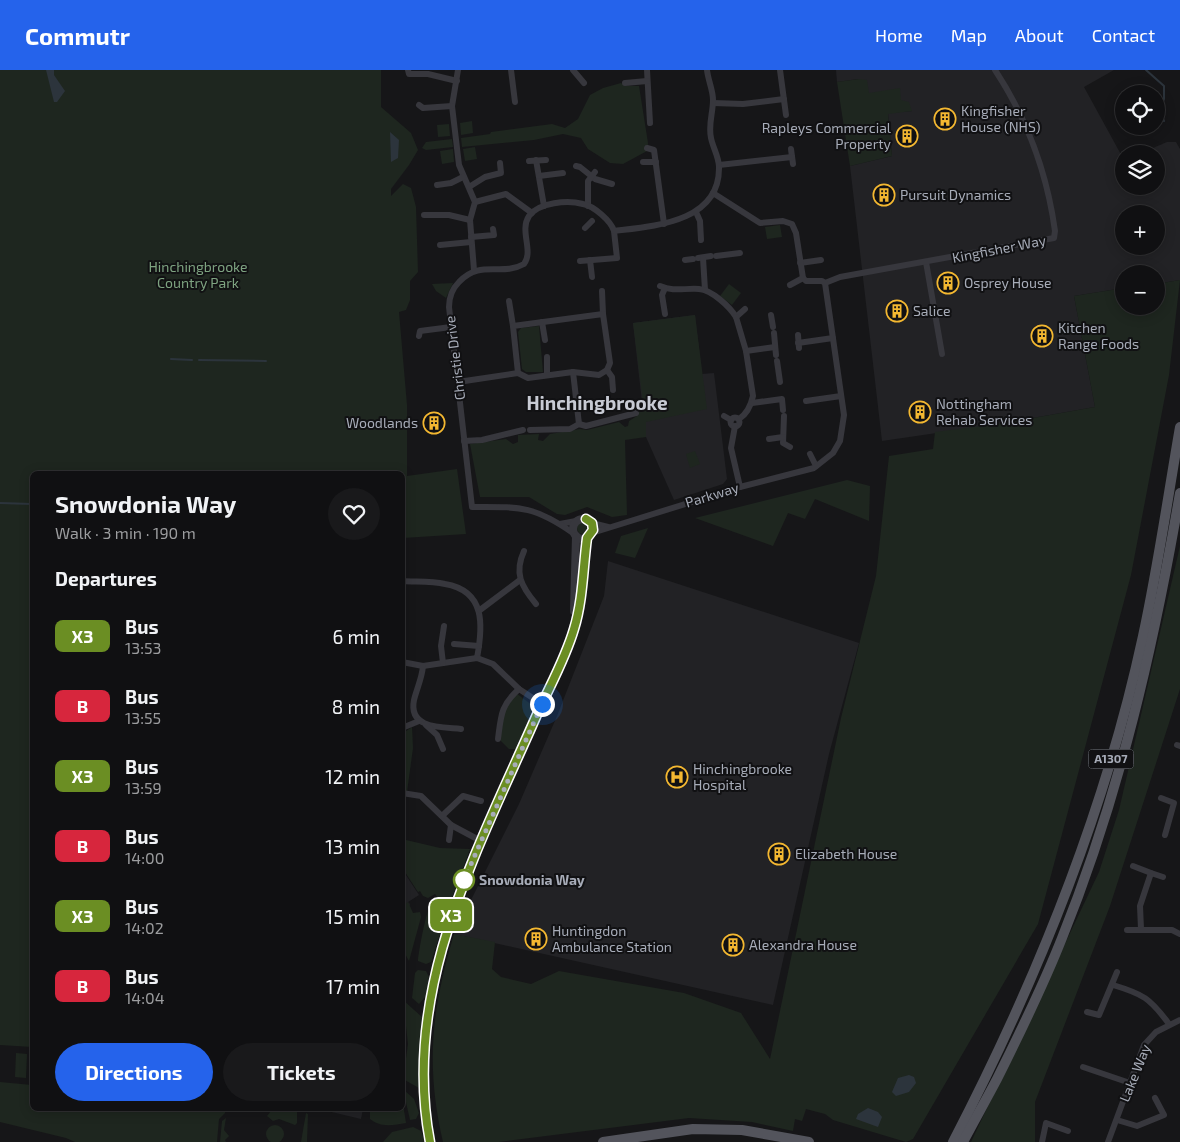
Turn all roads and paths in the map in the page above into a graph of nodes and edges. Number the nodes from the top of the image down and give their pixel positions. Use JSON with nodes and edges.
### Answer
{"nodes":[{"id":1,"x":408,"y":70,"type":"edge"},
{"id":2,"x":458,"y":70,"type":"edge"},
{"id":3,"x":511,"y":70,"type":"edge"},
{"id":4,"x":573,"y":70,"type":"edge"},
{"id":5,"x":647,"y":70,"type":"edge"},
{"id":6,"x":708,"y":70,"type":"edge"},
{"id":7,"x":780,"y":70,"type":"edge"},
{"id":8,"x":995,"y":70,"type":"edge"},
{"id":9,"x":457,"y":81,"type":"junction"},
{"id":10,"x":646,"y":81,"type":"junction"},
{"id":11,"x":584,"y":83,"type":"dead end"},
{"id":12,"x":625,"y":83,"type":"dead end"},
{"id":13,"x":784,"y":99,"type":"junction"},
{"id":14,"x":515,"y":102,"type":"dead end"},
{"id":15,"x":713,"y":103,"type":"junction"},
{"id":16,"x":419,"y":105,"type":"dead end"},
{"id":17,"x":452,"y":106,"type":"junction"},
{"id":18,"x":786,"y":115,"type":"dead end"},
{"id":19,"x":650,"y":123,"type":"dead end"},
{"id":20,"x":647,"y":148,"type":"dead end"},
{"id":21,"x":536,"y":160,"type":"junction"},
{"id":22,"x":546,"y":160,"type":"dead end"},
{"id":23,"x":529,"y":161,"type":"dead end"},
{"id":24,"x":642,"y":162,"type":"dead end"},
{"id":25,"x":656,"y":162,"type":"junction"},
{"id":26,"x":500,"y":163,"type":"dead end"},
{"id":27,"x":793,"y":164,"type":"dead end"},
{"id":28,"x":719,"y":165,"type":"junction"},
{"id":29,"x":576,"y":166,"type":"dead end"},
{"id":30,"x":563,"y":173,"type":"dead end"},
{"id":31,"x":593,"y":174,"type":"junction"},
{"id":32,"x":539,"y":176,"type":"junction"},
{"id":33,"x":463,"y":177,"type":"junction"},
{"id":34,"x":612,"y":184,"type":"dead end"},
{"id":35,"x":437,"y":185,"type":"dead end"},
{"id":36,"x":469,"y":187,"type":"junction"},
{"id":37,"x":713,"y":193,"type":"junction"},
{"id":38,"x":475,"y":202,"type":"junction"},
{"id":39,"x":544,"y":206,"type":"junction"},
{"id":40,"x":588,"y":206,"type":"junction"},
{"id":41,"x":532,"y":212,"type":"junction"},
{"id":42,"x":696,"y":212,"type":"junction"},
{"id":43,"x":424,"y":215,"type":"dead end"},
{"id":44,"x":596,"y":217,"type":"junction"},
{"id":45,"x":470,"y":220,"type":"junction"},
{"id":46,"x":664,"y":224,"type":"junction"},
{"id":47,"x":493,"y":228,"type":"dead end"},
{"id":48,"x":585,"y":228,"type":"dead end"},
{"id":49,"x":614,"y":231,"type":"junction"},
{"id":50,"x":471,"y":240,"type":"junction"},
{"id":51,"x":701,"y":240,"type":"dead end"},
{"id":52,"x":440,"y":245,"type":"dead end"},
{"id":53,"x":740,"y":253,"type":"dead end"},
{"id":54,"x":698,"y":258,"type":"junction"},
{"id":55,"x":590,"y":260,"type":"junction"},
{"id":56,"x":685,"y":260,"type":"dead end"},
{"id":57,"x":821,"y":260,"type":"dead end"},
{"id":58,"x":580,"y":261,"type":"dead end"},
{"id":59,"x":926,"y":262,"type":"junction"},
{"id":60,"x":800,"y":263,"type":"junction"},
{"id":61,"x":474,"y":270,"type":"junction"},
{"id":62,"x":592,"y":277,"type":"dead end"},
{"id":63,"x":803,"y":278,"type":"junction"},
{"id":64,"x":825,"y":283,"type":"junction"},
{"id":65,"x":790,"y":285,"type":"dead end"},
{"id":66,"x":602,"y":290,"type":"dead end"},
{"id":67,"x":705,"y":290,"type":"junction"},
{"id":68,"x":509,"y":301,"type":"dead end"},
{"id":69,"x":745,"y":309,"type":"dead end"},
{"id":70,"x":603,"y":314,"type":"junction"},
{"id":71,"x":665,"y":314,"type":"dead end"},
{"id":72,"x":771,"y":315,"type":"dead end"},
{"id":73,"x":736,"y":317,"type":"junction"},
{"id":74,"x":542,"y":322,"type":"junction"},
{"id":75,"x":513,"y":326,"type":"junction"},
{"id":76,"x":451,"y":327,"type":"junction"},
{"id":77,"x":419,"y":336,"type":"dead end"},
{"id":78,"x":833,"y":338,"type":"junction"},
{"id":79,"x":545,"y":340,"type":"dead end"},
{"id":80,"x":798,"y":342,"type":"dead end"},
{"id":81,"x":775,"y":347,"type":"junction"},
{"id":82,"x":746,"y":351,"type":"junction"},
{"id":83,"x":942,"y":354,"type":"dead end"},
{"id":84,"x":547,"y":357,"type":"dead end"},
{"id":85,"x":606,"y":370,"type":"junction"},
{"id":86,"x":573,"y":372,"type":"junction"},
{"id":87,"x":518,"y":373,"type":"junction"},
{"id":88,"x":548,"y":375,"type":"junction"},
{"id":89,"x":458,"y":382,"type":"junction"},
{"id":90,"x":780,"y":382,"type":"dead end"},
{"id":91,"x":613,"y":390,"type":"dead end"},
{"id":92,"x":841,"y":396,"type":"junction"},
{"id":93,"x":806,"y":400,"type":"dead end"},
{"id":94,"x":752,"y":403,"type":"junction"},
{"id":95,"x":636,"y":414,"type":"dead end"},
{"id":96,"x":724,"y":416,"type":"dead end"},
{"id":97,"x":739,"y":419,"type":"junction"},
{"id":98,"x":731,"y":420,"type":"junction"},
{"id":99,"x":579,"y":424,"type":"junction"},
{"id":100,"x":736,"y":426,"type":"junction"},
{"id":101,"x":1180,"y":427,"type":"edge"},
{"id":102,"x":783,"y":437,"type":"junction"},
{"id":103,"x":769,"y":439,"type":"dead end"},
{"id":104,"x":464,"y":441,"type":"junction"},
{"id":105,"x":790,"y":447,"type":"dead end"},
{"id":106,"x":810,"y":454,"type":"dead end"},
{"id":107,"x":816,"y":466,"type":"junction"},
{"id":108,"x":740,"y":486,"type":"junction"},
{"id":109,"x":1180,"y":493,"type":"edge"},
{"id":110,"x":576,"y":521,"type":"junction"},
{"id":111,"x":592,"y":523,"type":"junction"},
{"id":112,"x":560,"y":524,"type":"junction"},
{"id":113,"x":608,"y":527,"type":"junction"},
{"id":114,"x":574,"y":535,"type":"junction"},
{"id":115,"x":590,"y":536,"type":"junction"},
{"id":116,"x":524,"y":551,"type":"dead end"},
{"id":117,"x":520,"y":580,"type":"junction"},
{"id":118,"x":405,"y":581,"type":"edge"},
{"id":119,"x":536,"y":604,"type":"dead end"},
{"id":120,"x":480,"y":610,"type":"junction"},
{"id":121,"x":444,"y":626,"type":"dead end"},
{"id":122,"x":574,"y":628,"type":"junction"},
{"id":123,"x":454,"y":644,"type":"dead end"},
{"id":124,"x":479,"y":646,"type":"junction"},
{"id":125,"x":477,"y":658,"type":"junction"},
{"id":126,"x":405,"y":663,"type":"edge"},
{"id":127,"x":443,"y":663,"type":"junction"},
{"id":128,"x":423,"y":666,"type":"junction"},
{"id":129,"x":519,"y":689,"type":"junction"},
{"id":130,"x":542,"y":704,"type":"junction"},
{"id":131,"x":419,"y":721,"type":"junction"},
{"id":132,"x":426,"y":725,"type":"junction"},
{"id":133,"x":405,"y":727,"type":"edge"},
{"id":134,"x":461,"y":729,"type":"dead end"},
{"id":135,"x":498,"y":739,"type":"dead end"},
{"id":136,"x":443,"y":749,"type":"dead end"},
{"id":137,"x":405,"y":793,"type":"edge"},
{"id":138,"x":1161,"y":798,"type":"dead end"},
{"id":139,"x":481,"y":801,"type":"dead end"},
{"id":140,"x":442,"y":816,"type":"junction"},
{"id":141,"x":1171,"y":820,"type":"junction"},
{"id":142,"x":1180,"y":822,"type":"edge"},
{"id":143,"x":451,"y":825,"type":"junction"},
{"id":144,"x":1165,"y":835,"type":"dead end"},
{"id":145,"x":449,"y":840,"type":"dead end"},
{"id":146,"x":481,"y":841,"type":"junction"},
{"id":147,"x":1133,"y":866,"type":"dead end"},
{"id":148,"x":1152,"y":873,"type":"junction"},
{"id":149,"x":1163,"y":877,"type":"dead end"},
{"id":150,"x":1141,"y":929,"type":"junction"},
{"id":151,"x":1127,"y":930,"type":"dead end"},
{"id":152,"x":1180,"y":934,"type":"edge"},
{"id":153,"x":1117,"y":972,"type":"dead end"},
{"id":154,"x":1113,"y":985,"type":"junction"},
{"id":155,"x":1087,"y":1012,"type":"dead end"},
{"id":156,"x":1180,"y":1020,"type":"edge"},
{"id":157,"x":1168,"y":1024,"type":"junction"},
{"id":158,"x":1083,"y":1067,"type":"dead end"},
{"id":159,"x":1130,"y":1083,"type":"junction"},
{"id":160,"x":1156,"y":1098,"type":"dead end"},
{"id":161,"x":1117,"y":1120,"type":"junction"},
{"id":162,"x":1068,"y":1131,"type":"dead end"},
{"id":163,"x":430,"y":1142,"type":"edge"},
{"id":164,"x":603,"y":1142,"type":"edge"},
{"id":165,"x":809,"y":1142,"type":"edge"},
{"id":166,"x":952,"y":1142,"type":"edge"},
{"id":167,"x":963,"y":1142,"type":"edge"},
{"id":168,"x":1042,"y":1142,"type":"edge"},
{"id":169,"x":1108,"y":1142,"type":"edge"}],
"edges":[{"from":1,"to":9,"type":"street"},
{"from":2,"to":9,"type":"street"},
{"from":3,"to":14,"type":"street"},
{"from":4,"to":11,"type":"street"},
{"from":5,"to":10,"type":"street"},
{"from":6,"to":15,"type":"street"},
{"from":7,"to":13,"type":"street"},
{"from":8,"to":59,"type":"street","name":"Kingfisher Way"},
{"from":9,"to":17,"type":"street"},
{"from":10,"to":12,"type":"street"},
{"from":10,"to":19,"type":"street"},
{"from":13,"to":15,"type":"street"},
{"from":13,"to":18,"type":"street"},
{"from":15,"to":28,"type":"street"},
{"from":16,"to":17,"type":"street"},
{"from":17,"to":33,"type":"street"},
{"from":20,"to":25,"type":"street"},
{"from":21,"to":22,"type":"street"},
{"from":21,"to":23,"type":"street"},
{"from":21,"to":32,"type":"street"},
{"from":24,"to":25,"type":"street"},
{"from":25,"to":46,"type":"street"},
{"from":26,"to":36,"type":"street"},
{"from":27,"to":28,"type":"street"},
{"from":28,"to":37,"type":"street"},
{"from":29,"to":31,"type":"street"},
{"from":30,"to":32,"type":"street"},
{"from":31,"to":34,"type":"street"},
{"from":31,"to":40,"type":"street"},
{"from":32,"to":39,"type":"street"},
{"from":33,"to":35,"type":"street"},
{"from":33,"to":36,"type":"street"},
{"from":36,"to":38,"type":"street"},
{"from":37,"to":42,"type":"street"},
{"from":37,"to":60,"type":"street"},
{"from":38,"to":41,"type":"street"},
{"from":38,"to":45,"type":"street"},
{"from":39,"to":40,"type":"street"},
{"from":39,"to":41,"type":"street"},
{"from":40,"to":44,"type":"street"},
{"from":41,"to":61,"type":"street"},
{"from":42,"to":46,"type":"street"},
{"from":42,"to":51,"type":"street"},
{"from":43,"to":45,"type":"street"},
{"from":44,"to":48,"type":"street"},
{"from":44,"to":49,"type":"street"},
{"from":45,"to":50,"type":"street"},
{"from":46,"to":49,"type":"street"},
{"from":47,"to":50,"type":"street"},
{"from":49,"to":55,"type":"street"},
{"from":50,"to":52,"type":"street"},
{"from":50,"to":61,"type":"street"},
{"from":53,"to":54,"type":"street"},
{"from":54,"to":56,"type":"street"},
{"from":54,"to":67,"type":"street"},
{"from":55,"to":58,"type":"street"},
{"from":55,"to":62,"type":"street"},
{"from":57,"to":60,"type":"street"},
{"from":59,"to":64,"type":"street","name":"Kingfisher Way"},
{"from":59,"to":83,"type":"street"},
{"from":60,"to":63,"type":"street"},
{"from":61,"to":76,"type":"street","name":"Christie Drive"},
{"from":63,"to":64,"type":"street"},
{"from":63,"to":65,"type":"street"},
{"from":64,"to":78,"type":"street","name":"Parkway"},
{"from":66,"to":70,"type":"street"},
{"from":67,"to":71,"type":"street"},
{"from":67,"to":73,"type":"street"},
{"from":68,"to":75,"type":"street"},
{"from":69,"to":73,"type":"street"},
{"from":70,"to":74,"type":"street"},
{"from":70,"to":85,"type":"street"},
{"from":72,"to":81,"type":"street"},
{"from":73,"to":82,"type":"street"},
{"from":74,"to":75,"type":"street"},
{"from":74,"to":79,"type":"street"},
{"from":75,"to":87,"type":"street"},
{"from":76,"to":77,"type":"street"},
{"from":76,"to":89,"type":"street","name":"Christie Drive"},
{"from":78,"to":80,"type":"street"},
{"from":78,"to":92,"type":"street","name":"Parkway"},
{"from":81,"to":82,"type":"street"},
{"from":81,"to":90,"type":"street"},
{"from":82,"to":94,"type":"street"},
{"from":84,"to":88,"type":"street"},
{"from":85,"to":86,"type":"street"},
{"from":85,"to":91,"type":"street"},
{"from":86,"to":88,"type":"street"},
{"from":86,"to":99,"type":"street"},
{"from":87,"to":88,"type":"street"},
{"from":87,"to":89,"type":"street"},
{"from":89,"to":104,"type":"street","name":"Christie Drive"},
{"from":92,"to":93,"type":"street"},
{"from":92,"to":107,"type":"street","name":"Parkway"},
{"from":94,"to":97,"type":"street"},
{"from":94,"to":102,"type":"street"},
{"from":95,"to":99,"type":"street"},
{"from":96,"to":98,"type":"street"},
{"from":97,"to":98,"type":"street"},
{"from":97,"to":100,"type":"street"},
{"from":98,"to":100,"type":"street"},
{"from":99,"to":104,"type":"street"},
{"from":100,"to":108,"type":"street"},
{"from":101,"to":166,"type":"main road","number":"A1307"},
{"from":102,"to":103,"type":"street"},
{"from":102,"to":105,"type":"street"},
{"from":104,"to":112,"type":"street","name":"Christie Drive"},
{"from":106,"to":107,"type":"street"},
{"from":107,"to":108,"type":"street","name":"Parkway"},
{"from":108,"to":113,"type":"street","name":"Parkway"},
{"from":109,"to":167,"type":"main road","number":"A1307"},
{"from":110,"to":111,"type":"street"},
{"from":110,"to":112,"type":"street"},
{"from":110,"to":114,"type":"street"},
{"from":111,"to":113,"type":"street","name":"Parkway"},
{"from":111,"to":115,"type":"street"},
{"from":112,"to":114,"type":"street"},
{"from":113,"to":115,"type":"street","name":"Parkway"},
{"from":114,"to":115,"type":"street"},
{"from":114,"to":122,"type":"street"},
{"from":115,"to":122,"type":"street"},
{"from":116,"to":117,"type":"street"},
{"from":117,"to":119,"type":"street"},
{"from":117,"to":120,"type":"street"},
{"from":118,"to":120,"type":"street"},
{"from":120,"to":124,"type":"street"},
{"from":121,"to":127,"type":"street"},
{"from":122,"to":130,"type":"street"},
{"from":123,"to":124,"type":"street"},
{"from":124,"to":125,"type":"street"},
{"from":125,"to":127,"type":"street"},
{"from":125,"to":129,"type":"street"},
{"from":126,"to":128,"type":"street"},
{"from":127,"to":128,"type":"street"},
{"from":128,"to":131,"type":"street"},
{"from":129,"to":130,"type":"street"},
{"from":129,"to":135,"type":"street"},
{"from":130,"to":146,"type":"street"},
{"from":131,"to":132,"type":"street"},
{"from":131,"to":133,"type":"street"},
{"from":132,"to":134,"type":"street"},
{"from":132,"to":136,"type":"street"},
{"from":137,"to":140,"type":"street"},
{"from":138,"to":141,"type":"street"},
{"from":139,"to":140,"type":"street"},
{"from":140,"to":143,"type":"street"},
{"from":141,"to":142,"type":"street"},
{"from":141,"to":144,"type":"street"},
{"from":143,"to":145,"type":"street"},
{"from":143,"to":146,"type":"street"},
{"from":146,"to":163,"type":"street"},
{"from":147,"to":148,"type":"street"},
{"from":148,"to":149,"type":"street"},
{"from":148,"to":150,"type":"street"},
{"from":150,"to":151,"type":"street"},
{"from":150,"to":152,"type":"street"},
{"from":153,"to":154,"type":"street"},
{"from":154,"to":155,"type":"street"},
{"from":154,"to":157,"type":"street"},
{"from":156,"to":157,"type":"street","name":"Lake Way"},
{"from":157,"to":159,"type":"street","name":"Lake Way"},
{"from":158,"to":159,"type":"street"},
{"from":159,"to":161,"type":"street","name":"Lake Way"},
{"from":160,"to":161,"type":"street"},
{"from":161,"to":169,"type":"street","name":"Lake Way"},
{"from":162,"to":168,"type":"street"},
{"from":164,"to":165,"type":"main road"}]}
